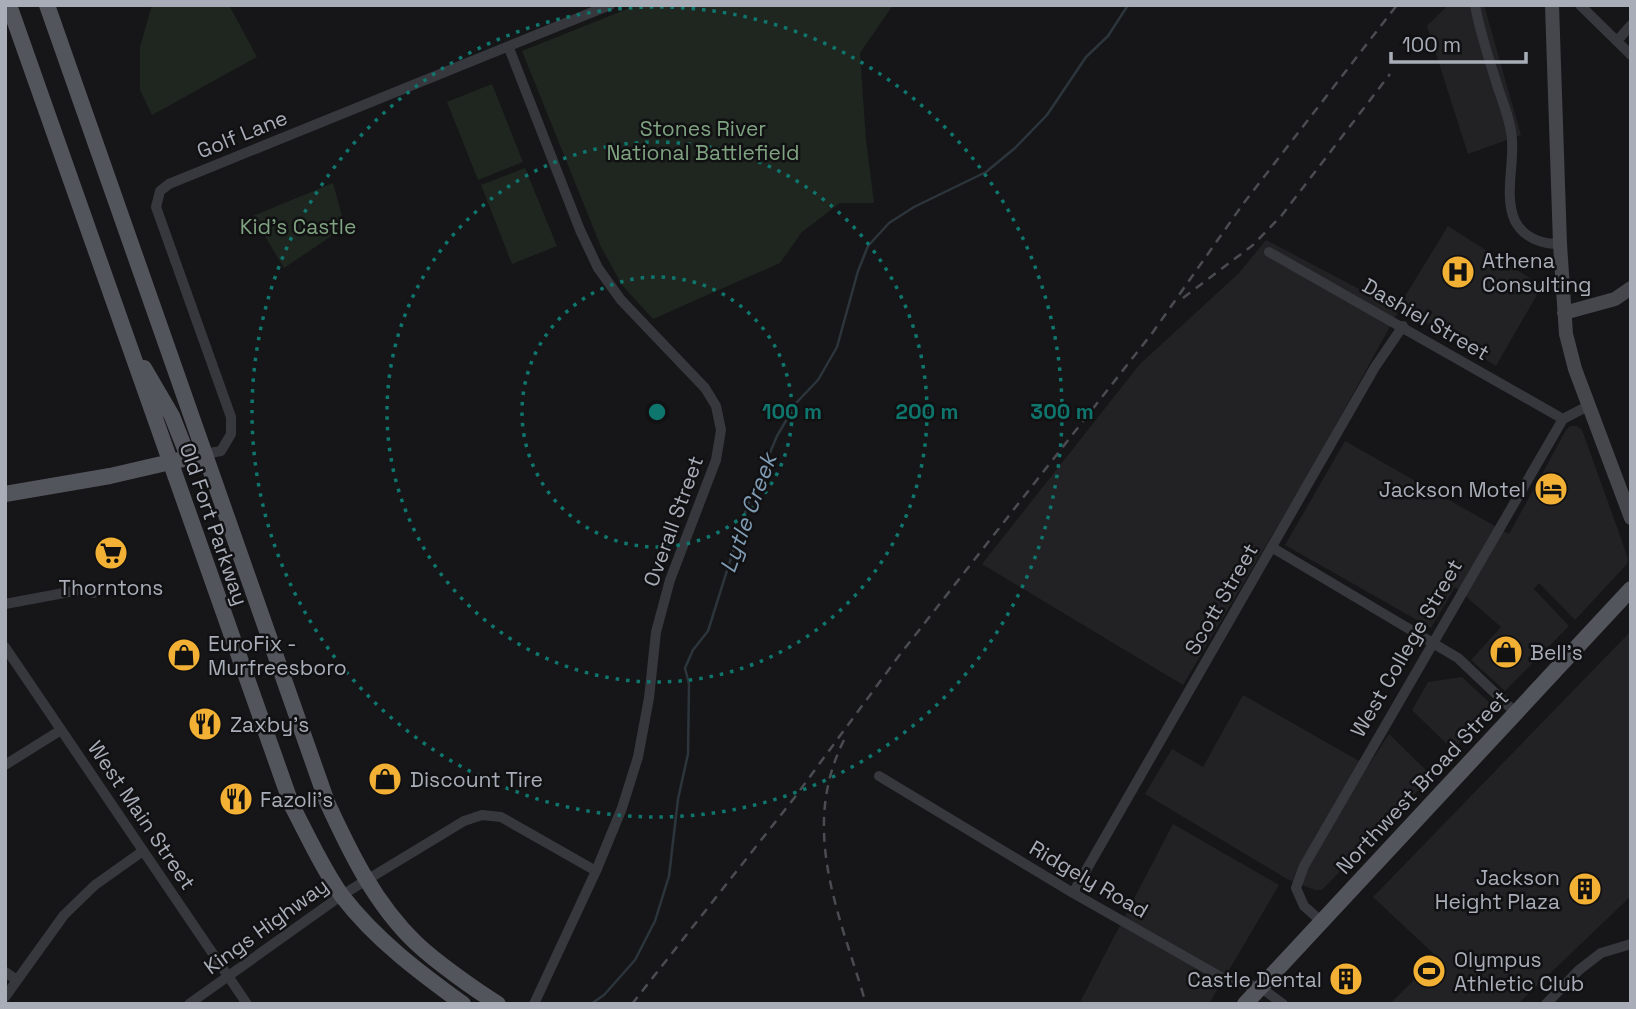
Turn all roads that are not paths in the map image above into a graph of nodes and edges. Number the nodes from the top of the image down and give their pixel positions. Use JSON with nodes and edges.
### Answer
{"nodes":[{"id":1,"x":9,"y":5,"type":"edge"},
{"id":2,"x":47,"y":5,"type":"edge"},
{"id":3,"x":610,"y":5,"type":"edge"},
{"id":4,"x":1475,"y":5,"type":"edge"},
{"id":5,"x":1552,"y":5,"type":"edge"},
{"id":6,"x":1580,"y":5,"type":"edge"},
{"id":7,"x":1631,"y":25,"type":"edge"},
{"id":8,"x":1617,"y":41,"type":"junction"},
{"id":9,"x":509,"y":48,"type":"junction"},
{"id":10,"x":1631,"y":55,"type":"edge"},
{"id":11,"x":1560,"y":244,"type":"junction"},
{"id":12,"x":1269,"y":252,"type":"dead end"},
{"id":13,"x":1631,"y":288,"type":"edge"},
{"id":14,"x":1564,"y":313,"type":"junction"},
{"id":15,"x":1403,"y":326,"type":"junction"},
{"id":16,"x":125,"y":335,"type":"junction"},
{"id":17,"x":1588,"y":406,"type":"junction"},
{"id":18,"x":1563,"y":419,"type":"junction"},
{"id":19,"x":199,"y":456,"type":"junction"},
{"id":20,"x":170,"y":463,"type":"junction"},
{"id":21,"x":5,"y":494,"type":"edge"},
{"id":22,"x":1631,"y":519,"type":"edge"},
{"id":23,"x":1273,"y":548,"type":"junction"},
{"id":24,"x":1631,"y":589,"type":"edge"},
{"id":25,"x":94,"y":593,"type":"dead end"},
{"id":26,"x":5,"y":604,"type":"edge"},
{"id":27,"x":1434,"y":642,"type":"junction"},
{"id":28,"x":5,"y":647,"type":"edge"},
{"id":29,"x":1516,"y":713,"type":"junction"},
{"id":30,"x":61,"y":730,"type":"junction"},
{"id":31,"x":5,"y":765,"type":"edge"},
{"id":32,"x":879,"y":776,"type":"dead end"},
{"id":33,"x":143,"y":851,"type":"junction"},
{"id":34,"x":596,"y":872,"type":"junction"},
{"id":35,"x":366,"y":880,"type":"junction"},
{"id":36,"x":1073,"y":893,"type":"junction"},
{"id":37,"x":342,"y":895,"type":"junction"},
{"id":38,"x":1321,"y":921,"type":"junction"},
{"id":39,"x":1631,"y":944,"type":"edge"},
{"id":40,"x":5,"y":972,"type":"edge"},
{"id":41,"x":229,"y":977,"type":"junction"},
{"id":42,"x":16,"y":980,"type":"junction"},
{"id":43,"x":1260,"y":987,"type":"junction"},
{"id":44,"x":5,"y":997,"type":"edge"},
{"id":45,"x":493,"y":1001,"type":"edge"},
{"id":46,"x":189,"y":1004,"type":"edge"},
{"id":47,"x":247,"y":1004,"type":"edge"},
{"id":48,"x":463,"y":1004,"type":"edge"},
{"id":49,"x":534,"y":1004,"type":"edge"},
{"id":50,"x":1245,"y":1004,"type":"edge"},
{"id":51,"x":1283,"y":1004,"type":"edge"},
{"id":52,"x":1546,"y":1004,"type":"edge"}],
"edges":[{"from":1,"to":16,"type":"main road","name":"Old Fort Parkway"},
{"from":2,"to":19,"type":"main road","name":"Old Fort Parkway"},
{"from":3,"to":9,"type":"street","name":"Golf Lane"},
{"from":4,"to":11,"type":"street"},
{"from":5,"to":11,"type":"main road"},
{"from":6,"to":8,"type":"street"},
{"from":7,"to":8,"type":"street"},
{"from":8,"to":10,"type":"street"},
{"from":9,"to":19,"type":"street","name":"Golf Lane"},
{"from":9,"to":34,"type":"street","name":"Overall Street"},
{"from":11,"to":14,"type":"main road"},
{"from":12,"to":15,"type":"street","name":"Dashiel Street"},
{"from":13,"to":14,"type":"main road"},
{"from":14,"to":17,"type":"main road"},
{"from":15,"to":18,"type":"street","name":"Dashiel Street"},
{"from":15,"to":23,"type":"street","name":"Scott Street"},
{"from":16,"to":19,"type":"main road"},
{"from":16,"to":20,"type":"main road","name":"Old Fort Parkway"},
{"from":17,"to":18,"type":"street"},
{"from":17,"to":22,"type":"main road"},
{"from":18,"to":27,"type":"street","name":"West College Street"},
{"from":19,"to":20,"type":"main road"},
{"from":19,"to":35,"type":"main road","name":"Old Fort Parkway"},
{"from":20,"to":21,"type":"main road"},
{"from":20,"to":37,"type":"main road","name":"Old Fort Parkway"},
{"from":23,"to":27,"type":"street"},
{"from":23,"to":36,"type":"street","name":"Scott Street"},
{"from":24,"to":29,"type":"main road","name":"Northwest Broad Street"},
{"from":25,"to":26,"type":"street"},
{"from":27,"to":29,"type":"street"},
{"from":27,"to":38,"type":"street","name":"West College Street"},
{"from":28,"to":30,"type":"street","name":"West Main Street"},
{"from":29,"to":38,"type":"main road","name":"Northwest Broad Street"},
{"from":30,"to":31,"type":"street"},
{"from":30,"to":33,"type":"street","name":"West Main Street"},
{"from":32,"to":36,"type":"street","name":"Ridgely Road"},
{"from":33,"to":41,"type":"street","name":"West Main Street"},
{"from":33,"to":42,"type":"street"},
{"from":34,"to":35,"type":"street","name":"Kings Highway"},
{"from":34,"to":49,"type":"street","name":"Overall Street"},
{"from":35,"to":37,"type":"street","name":"Kings Highway"},
{"from":35,"to":45,"type":"main road","name":"Old Fort Parkway"},
{"from":36,"to":43,"type":"street","name":"Ridgely Road"},
{"from":37,"to":41,"type":"street","name":"Kings Highway"},
{"from":37,"to":48,"type":"main road","name":"Old Fort Parkway"},
{"from":38,"to":43,"type":"main road","name":"Northwest Broad Street"},
{"from":39,"to":52,"type":"street"},
{"from":40,"to":42,"type":"street"},
{"from":41,"to":46,"type":"street","name":"Kings Highway"},
{"from":41,"to":47,"type":"street","name":"West Main Street"},
{"from":42,"to":44,"type":"street"},
{"from":43,"to":50,"type":"main road","name":"Northwest Broad Street"},
{"from":43,"to":51,"type":"street","name":"Ridgely Road"}]}
